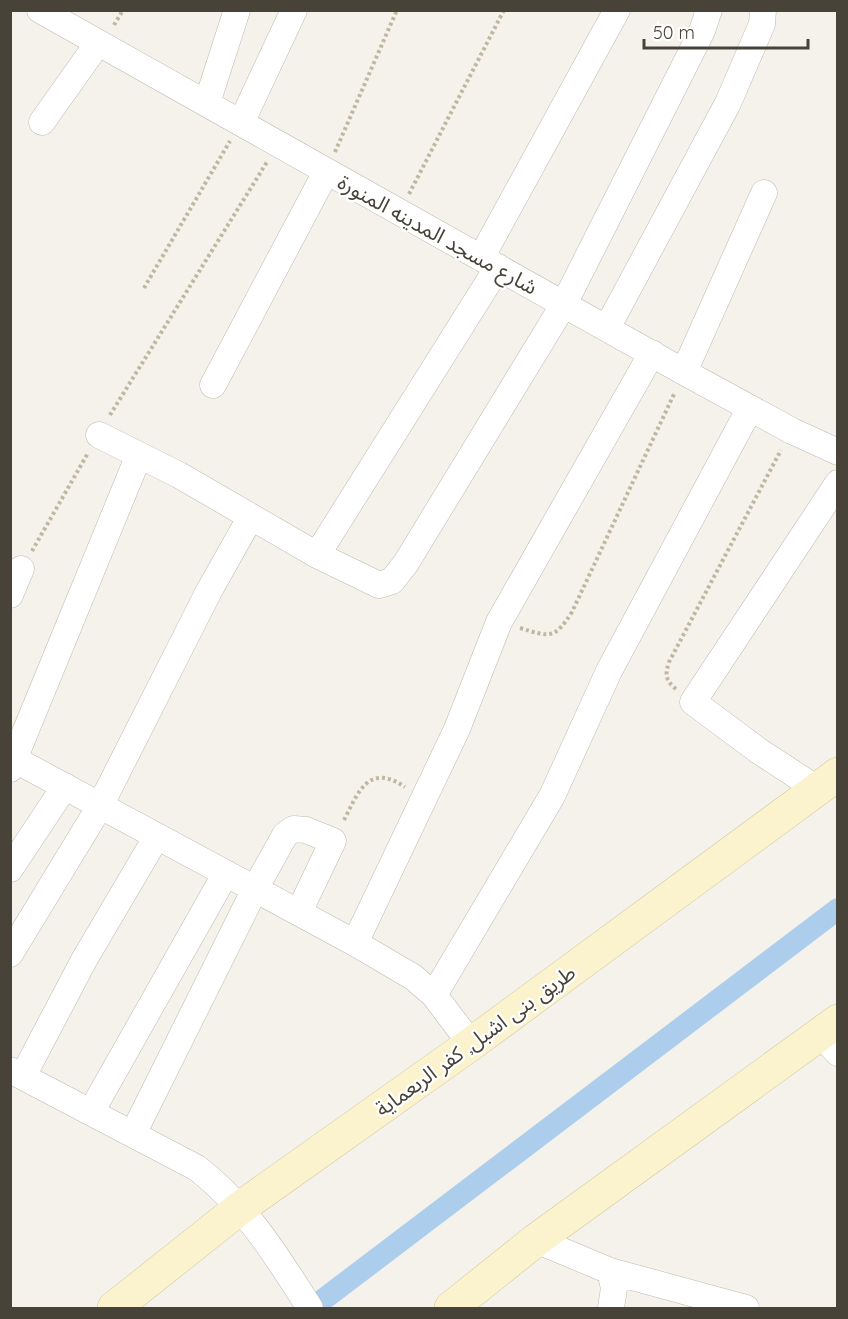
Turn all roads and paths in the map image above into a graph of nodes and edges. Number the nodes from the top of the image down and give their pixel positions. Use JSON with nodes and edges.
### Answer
{"nodes":[{"id":1,"x":40,"y":10,"type":"edge"},
{"id":2,"x":237,"y":10,"type":"edge"},
{"id":3,"x":294,"y":10,"type":"edge"},
{"id":4,"x":397,"y":10,"type":"edge"},
{"id":5,"x":504,"y":10,"type":"edge"},
{"id":6,"x":617,"y":10,"type":"edge"},
{"id":7,"x":709,"y":10,"type":"edge"},
{"id":8,"x":763,"y":10,"type":"edge"},
{"id":9,"x":98,"y":43,"type":"junction"},
{"id":10,"x":207,"y":103,"type":"junction"},
{"id":11,"x":42,"y":122,"type":"dead end"},
{"id":12,"x":241,"y":123,"type":"junction"},
{"id":13,"x":278,"y":144,"type":"junction"},
{"id":14,"x":326,"y":172,"type":"junction"},
{"id":15,"x":764,"y":193,"type":"dead end"},
{"id":16,"x":399,"y":213,"type":"junction"},
{"id":17,"x":489,"y":262,"type":"junction"},
{"id":18,"x":144,"y":288,"type":"dead end"},
{"id":19,"x":564,"y":304,"type":"junction"},
{"id":20,"x":607,"y":328,"type":"junction"},
{"id":21,"x":652,"y":353,"type":"junction"},
{"id":22,"x":684,"y":372,"type":"junction"},
{"id":23,"x":213,"y":385,"type":"dead end"},
{"id":24,"x":750,"y":408,"type":"junction"},
{"id":25,"x":792,"y":431,"type":"junction"},
{"id":26,"x":99,"y":435,"type":"junction"},
{"id":27,"x":837,"y":452,"type":"edge"},
{"id":28,"x":139,"y":455,"type":"junction"},
{"id":29,"x":837,"y":483,"type":"edge"},
{"id":30,"x":250,"y":518,"type":"junction"},
{"id":31,"x":317,"y":555,"type":"junction"},
{"id":32,"x":21,"y":570,"type":"joint"},
{"id":33,"x":10,"y":595,"type":"edge"},
{"id":34,"x":499,"y":622,"type":"junction"},
{"id":35,"x":693,"y":702,"type":"junction"},
{"id":36,"x":12,"y":762,"type":"edge"},
{"id":37,"x":827,"y":781,"type":"edge"},
{"id":38,"x":65,"y":786,"type":"junction"},
{"id":39,"x":423,"y":800,"type":"junction"},
{"id":40,"x":100,"y":806,"type":"junction"},
{"id":41,"x":157,"y":836,"type":"junction"},
{"id":42,"x":333,"y":841,"type":"junction"},
{"id":43,"x":10,"y":869,"type":"edge"},
{"id":44,"x":226,"y":873,"type":"junction"},
{"id":45,"x":255,"y":889,"type":"junction"},
{"id":46,"x":299,"y":912,"type":"junction"},
{"id":47,"x":355,"y":943,"type":"junction"},
{"id":48,"x":10,"y":954,"type":"edge"},
{"id":49,"x":434,"y":995,"type":"junction"},
{"id":50,"x":832,"y":1036,"type":"edge"},
{"id":51,"x":471,"y":1044,"type":"junction"},
{"id":52,"x":17,"y":1073,"type":"edge"},
{"id":53,"x":91,"y":1112,"type":"junction"},
{"id":54,"x":133,"y":1134,"type":"junction"},
{"id":55,"x":250,"y":1219,"type":"junction"},
{"id":56,"x":536,"y":1240,"type":"junction"},
{"id":57,"x":610,"y":1271,"type":"junction"},
{"id":58,"x":706,"y":1303,"type":"edge"},
{"id":59,"x":114,"y":1308,"type":"edge"},
{"id":60,"x":310,"y":1308,"type":"edge"},
{"id":61,"x":451,"y":1308,"type":"edge"},
{"id":62,"x":611,"y":1308,"type":"edge"},
{"id":63,"x":746,"y":1308,"type":"edge"}],
"edges":[{"from":1,"to":9,"type":"street","name":"شارع مسجد المدينه المنورة"},
{"from":2,"to":10,"type":"street"},
{"from":3,"to":12,"type":"street"},
{"from":4,"to":14,"type":"path"},
{"from":5,"to":16,"type":"path"},
{"from":6,"to":17,"type":"street"},
{"from":7,"to":19,"type":"street"},
{"from":8,"to":20,"type":"street"},
{"from":9,"to":10,"type":"street","name":"شارع مسجد المدينه المنورة"},
{"from":9,"to":11,"type":"street"},
{"from":10,"to":12,"type":"street","name":"شارع مسجد المدينه المنورة"},
{"from":12,"to":13,"type":"street","name":"شارع مسجد المدينه المنورة"},
{"from":12,"to":18,"type":"path"},
{"from":13,"to":14,"type":"street","name":"شارع مسجد المدينه المنورة"},
{"from":13,"to":26,"type":"path"},
{"from":14,"to":16,"type":"street","name":"شارع مسجد المدينه المنورة"},
{"from":14,"to":23,"type":"street"},
{"from":15,"to":22,"type":"street"},
{"from":16,"to":17,"type":"street","name":"شارع مسجد المدينه المنورة"},
{"from":17,"to":19,"type":"street","name":"شارع مسجد المدينه المنورة"},
{"from":17,"to":31,"type":"street"},
{"from":19,"to":20,"type":"street","name":"شارع مسجد المدينه المنورة"},
{"from":19,"to":31,"type":"street"},
{"from":20,"to":21,"type":"street","name":"شارع مسجد المدينه المنورة"},
{"from":21,"to":22,"type":"street","name":"شارع مسجد المدينه المنورة"},
{"from":21,"to":34,"type":"street"},
{"from":22,"to":24,"type":"street","name":"شارع مسجد المدينه المنورة"},
{"from":22,"to":34,"type":"path"},
{"from":24,"to":25,"type":"street","name":"شارع مسجد المدينه المنورة"},
{"from":24,"to":49,"type":"street"},
{"from":25,"to":27,"type":"street","name":"شارع مسجد المدينه المنورة"},
{"from":25,"to":35,"type":"path"},
{"from":26,"to":28,"type":"street"},
{"from":26,"to":32,"type":"path"},
{"from":28,"to":30,"type":"street"},
{"from":28,"to":36,"type":"street"},
{"from":29,"to":35,"type":"street"},
{"from":30,"to":31,"type":"street"},
{"from":30,"to":40,"type":"street"},
{"from":32,"to":33,"type":"street"},
{"from":34,"to":39,"type":"street"},
{"from":35,"to":37,"type":"street"},
{"from":36,"to":38,"type":"street"},
{"from":37,"to":51,"type":"street","name":"طريق بنى اشبل, كفر الربعماية"},
{"from":38,"to":40,"type":"street"},
{"from":38,"to":43,"type":"street"},
{"from":39,"to":42,"type":"path"},
{"from":39,"to":47,"type":"street"},
{"from":40,"to":41,"type":"street"},
{"from":40,"to":48,"type":"street"},
{"from":41,"to":44,"type":"street"},
{"from":41,"to":52,"type":"street"},
{"from":42,"to":45,"type":"street"},
{"from":42,"to":46,"type":"street"},
{"from":44,"to":45,"type":"street"},
{"from":44,"to":53,"type":"street"},
{"from":45,"to":46,"type":"street"},
{"from":45,"to":54,"type":"street"},
{"from":46,"to":47,"type":"street"},
{"from":47,"to":49,"type":"street"},
{"from":49,"to":51,"type":"street"},
{"from":50,"to":56,"type":"street"},
{"from":51,"to":55,"type":"street","name":"طريق بنى اشبل, كفر الربعماية"},
{"from":52,"to":53,"type":"street"},
{"from":53,"to":54,"type":"street"},
{"from":54,"to":55,"type":"street"},
{"from":55,"to":59,"type":"street","name":"طريق بنى اشبل, كفر الربعماية"},
{"from":55,"to":60,"type":"street"},
{"from":56,"to":57,"type":"street"},
{"from":56,"to":61,"type":"street"},
{"from":57,"to":58,"type":"street"},
{"from":57,"to":62,"type":"street"},
{"from":58,"to":63,"type":"street"}]}
